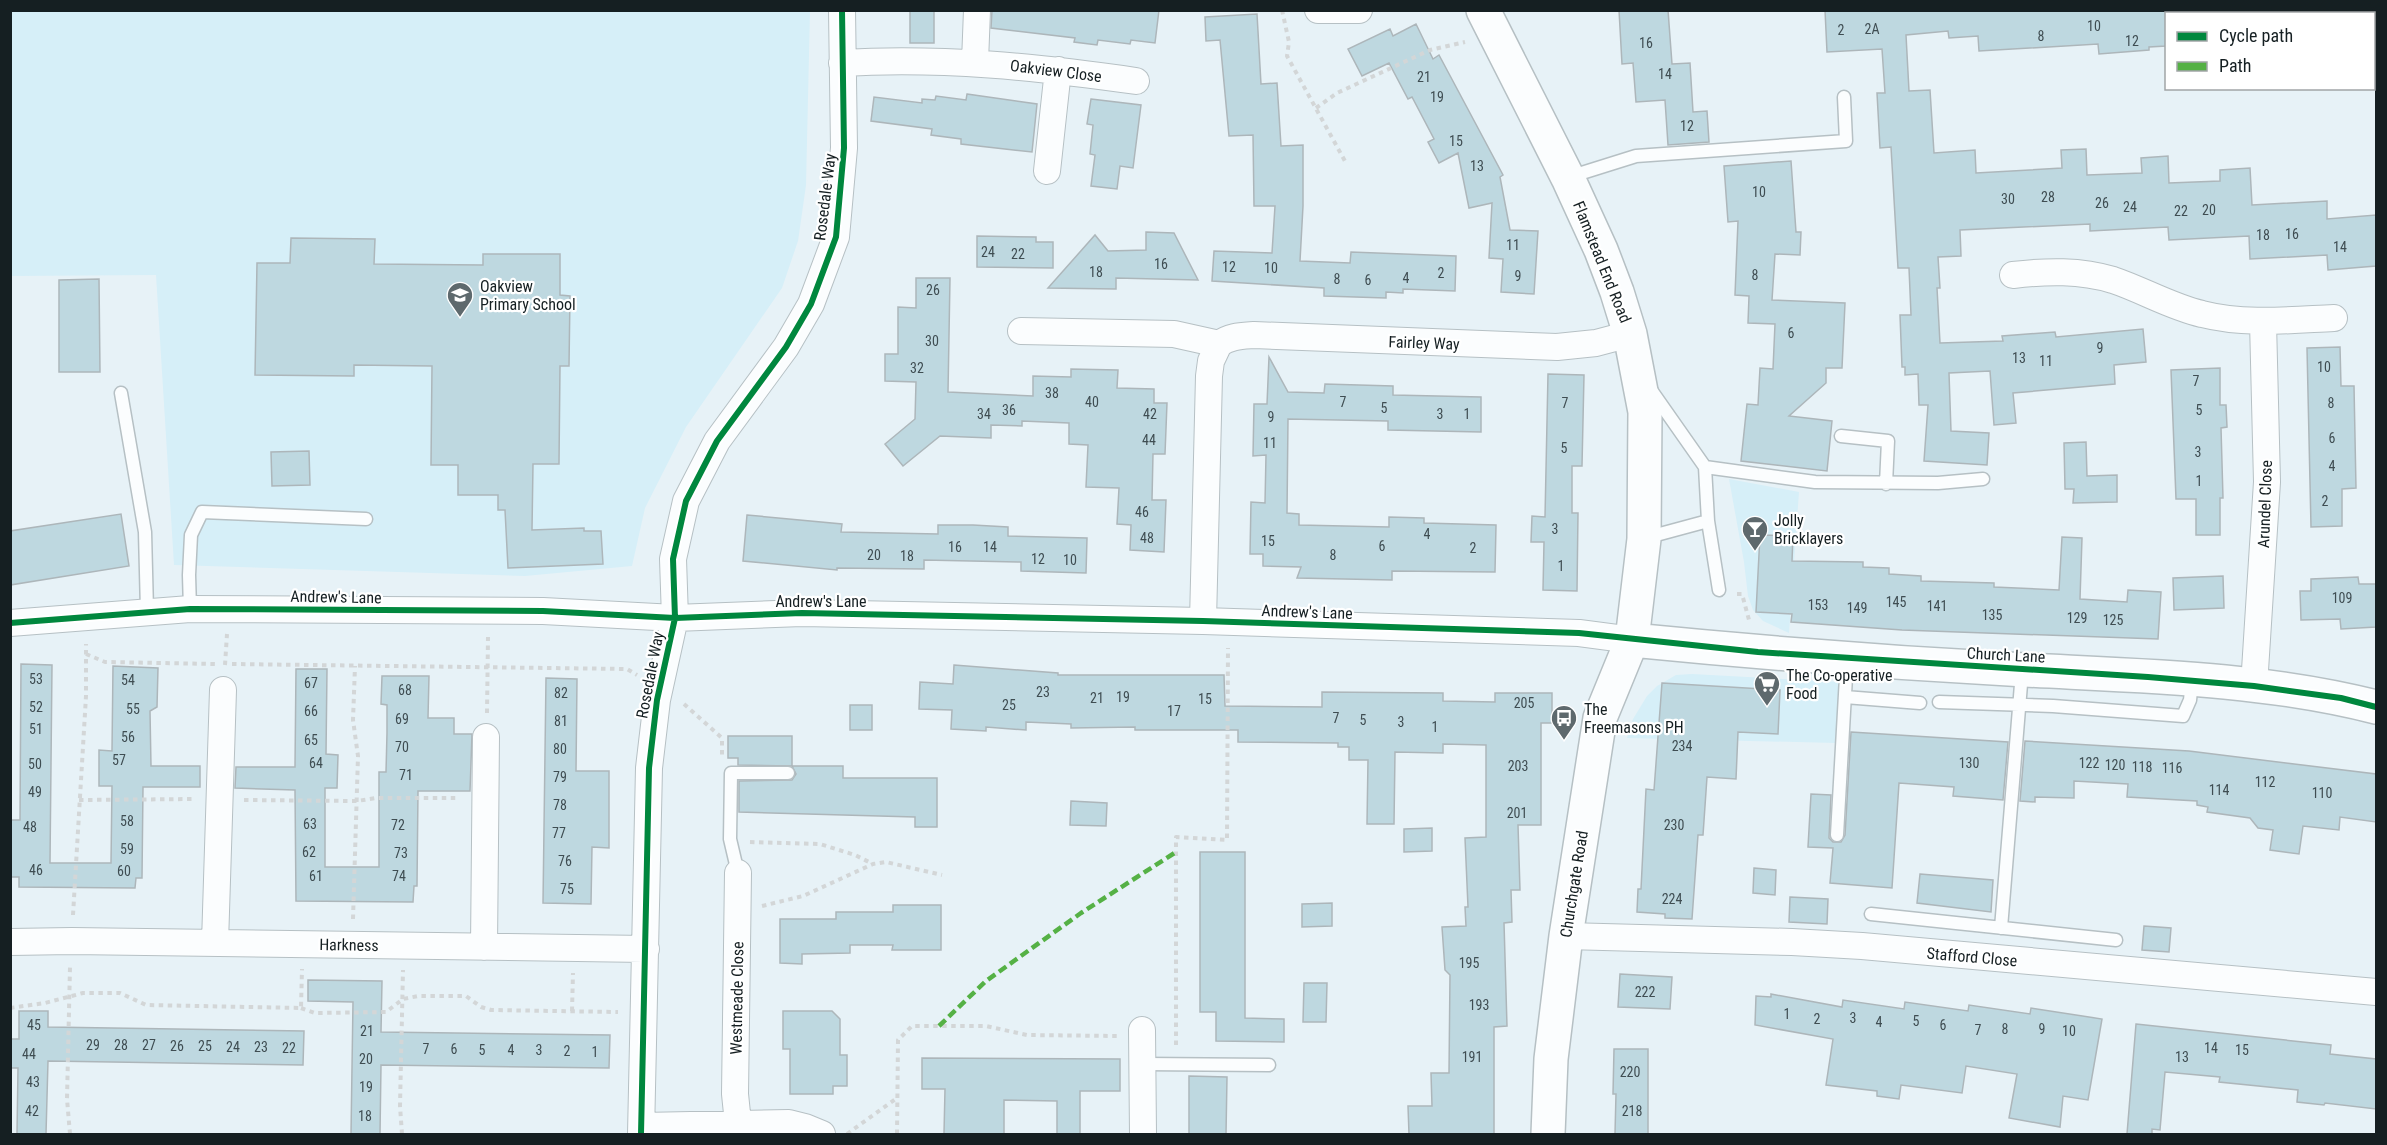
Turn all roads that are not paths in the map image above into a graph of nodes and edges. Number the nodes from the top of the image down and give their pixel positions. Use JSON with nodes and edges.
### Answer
{"nodes":[{"id":1,"x":842,"y":10,"type":"edge"},
{"id":2,"x":977,"y":10,"type":"edge"},
{"id":3,"x":1318,"y":10,"type":"edge"},
{"id":4,"x":1359,"y":10,"type":"edge"},
{"id":5,"x":1489,"y":21,"type":"edge"},
{"id":6,"x":975,"y":62,"type":"junction"},
{"id":7,"x":842,"y":63,"type":"junction"},
{"id":8,"x":1058,"y":70,"type":"junction"},
{"id":9,"x":1136,"y":81,"type":"dead end"},
{"id":10,"x":1844,"y":97,"type":"dead end"},
{"id":11,"x":1047,"y":171,"type":"dead end"},
{"id":12,"x":1568,"y":178,"type":"junction"},
{"id":13,"x":2013,"y":275,"type":"dead end"},
{"id":14,"x":2334,"y":318,"type":"dead end"},
{"id":15,"x":2263,"y":322,"type":"junction"},
{"id":16,"x":1021,"y":331,"type":"dead end"},
{"id":17,"x":1630,"y":334,"type":"junction"},
{"id":18,"x":1219,"y":344,"type":"junction"},
{"id":19,"x":1637,"y":369,"type":"junction"},
{"id":20,"x":121,"y":393,"type":"dead end"},
{"id":21,"x":1841,"y":436,"type":"dead end"},
{"id":22,"x":1705,"y":467,"type":"junction"},
{"id":23,"x":1983,"y":479,"type":"dead end"},
{"id":24,"x":1886,"y":484,"type":"junction"},
{"id":25,"x":366,"y":519,"type":"dead end"},
{"id":26,"x":1708,"y":521,"type":"junction"},
{"id":27,"x":1644,"y":538,"type":"junction"},
{"id":28,"x":1719,"y":590,"type":"road end"},
{"id":29,"x":190,"y":609,"type":"junction"},
{"id":30,"x":147,"y":611,"type":"junction"},
{"id":31,"x":675,"y":618,"type":"junction"},
{"id":32,"x":1203,"y":621,"type":"junction"},
{"id":33,"x":10,"y":623,"type":"edge"},
{"id":34,"x":1632,"y":640,"type":"junction"},
{"id":35,"x":1847,"y":659,"type":"junction"},
{"id":36,"x":2022,"y":670,"type":"junction"},
{"id":37,"x":2192,"y":680,"type":"junction"},
{"id":38,"x":2254,"y":686,"type":"junction"},
{"id":39,"x":223,"y":690,"type":"road end"},
{"id":40,"x":1845,"y":697,"type":"junction"},
{"id":41,"x":1939,"y":702,"type":"dead end"},
{"id":42,"x":1920,"y":703,"type":"dead end"},
{"id":43,"x":2019,"y":706,"type":"junction"},
{"id":44,"x":2376,"y":707,"type":"edge"},
{"id":45,"x":486,"y":737,"type":"road end"},
{"id":46,"x":788,"y":773,"type":"dead end"},
{"id":47,"x":1837,"y":835,"type":"dead end"},
{"id":48,"x":738,"y":873,"type":"joint"},
{"id":49,"x":1871,"y":914,"type":"dead end"},
{"id":50,"x":2001,"y":928,"type":"junction"},
{"id":51,"x":1566,"y":936,"type":"junction"},
{"id":52,"x":2116,"y":940,"type":"dead end"},
{"id":53,"x":10,"y":942,"type":"edge"},
{"id":54,"x":214,"y":943,"type":"junction"},
{"id":55,"x":484,"y":947,"type":"junction"},
{"id":56,"x":646,"y":949,"type":"junction"},
{"id":57,"x":2376,"y":992,"type":"edge"},
{"id":58,"x":1142,"y":1033,"type":"road end"},
{"id":59,"x":1143,"y":1064,"type":"junction"},
{"id":60,"x":1269,"y":1065,"type":"dead end"},
{"id":61,"x":738,"y":1124,"type":"junction"},
{"id":62,"x":641,"y":1130,"type":"edge"},
{"id":63,"x":822,"y":1134,"type":"edge"},
{"id":64,"x":1143,"y":1134,"type":"edge"},
{"id":65,"x":1548,"y":1134,"type":"edge"}],
"edges":[{"from":1,"to":7,"type":"street","name":"Rosedale Way"},
{"from":2,"to":6,"type":"street"},
{"from":3,"to":4,"type":"street"},
{"from":5,"to":12,"type":"main road","name":"Flamstead End Road"},
{"from":6,"to":7,"type":"street","name":"Oakview Close"},
{"from":6,"to":8,"type":"street","name":"Oakview Close"},
{"from":7,"to":31,"type":"street","name":"Rosedale Way"},
{"from":8,"to":9,"type":"street","name":"Oakview Close"},
{"from":8,"to":11,"type":"street"},
{"from":10,"to":12,"type":"lane"},
{"from":12,"to":17,"type":"main road","name":"Flamstead End Road"},
{"from":13,"to":15,"type":"street"},
{"from":14,"to":15,"type":"street"},
{"from":15,"to":38,"type":"street","name":"Arundel Close"},
{"from":16,"to":18,"type":"street","name":"Fairley Way"},
{"from":17,"to":18,"type":"street","name":"Fairley Way"},
{"from":17,"to":19,"type":"main road","name":"Flamstead End Road"},
{"from":18,"to":32,"type":"street"},
{"from":19,"to":22,"type":"lane"},
{"from":19,"to":27,"type":"main road","name":"Flamstead End Road"},
{"from":20,"to":30,"type":"lane"},
{"from":21,"to":24,"type":"lane"},
{"from":22,"to":24,"type":"lane"},
{"from":22,"to":26,"type":"lane"},
{"from":23,"to":24,"type":"lane"},
{"from":25,"to":29,"type":"lane"},
{"from":26,"to":27,"type":"lane"},
{"from":26,"to":28,"type":"lane"},
{"from":27,"to":34,"type":"main road","name":"Flamstead End Road"},
{"from":29,"to":30,"type":"street","name":"Andrew's Lane"},
{"from":29,"to":31,"type":"street","name":"Andrew's Lane"},
{"from":30,"to":33,"type":"street","name":"Andrew's Lane"},
{"from":31,"to":32,"type":"street","name":"Andrew's Lane"},
{"from":31,"to":56,"type":"street","name":"Rosedale Way"},
{"from":32,"to":34,"type":"street","name":"Andrew's Lane"},
{"from":34,"to":35,"type":"main road","name":"Church Lane"},
{"from":34,"to":51,"type":"main road","name":"Churchgate Road"},
{"from":35,"to":36,"type":"main road","name":"Church Lane"},
{"from":35,"to":40,"type":"lane"},
{"from":36,"to":37,"type":"main road","name":"Church Lane"},
{"from":36,"to":43,"type":"lane"},
{"from":37,"to":38,"type":"main road","name":"Church Lane"},
{"from":37,"to":43,"type":"lane"},
{"from":38,"to":44,"type":"main road","name":"Church Lane"},
{"from":39,"to":54,"type":"street"},
{"from":40,"to":42,"type":"lane"},
{"from":40,"to":47,"type":"lane"},
{"from":41,"to":43,"type":"lane"},
{"from":43,"to":50,"type":"lane"},
{"from":45,"to":55,"type":"street"},
{"from":46,"to":48,"type":"lane"},
{"from":48,"to":61,"type":"street","name":"Westmeade Close"},
{"from":49,"to":50,"type":"lane"},
{"from":50,"to":52,"type":"lane"},
{"from":51,"to":57,"type":"street","name":"Stafford Close"},
{"from":51,"to":65,"type":"main road","name":"Churchgate Road"},
{"from":53,"to":54,"type":"street","name":"Harkness"},
{"from":54,"to":55,"type":"street","name":"Harkness"},
{"from":55,"to":56,"type":"street","name":"Harkness"},
{"from":56,"to":62,"type":"street","name":"Rosedale Way"},
{"from":58,"to":59,"type":"street"},
{"from":59,"to":60,"type":"lane"},
{"from":59,"to":64,"type":"street"},
{"from":61,"to":62,"type":"street"},
{"from":61,"to":63,"type":"street"}]}
